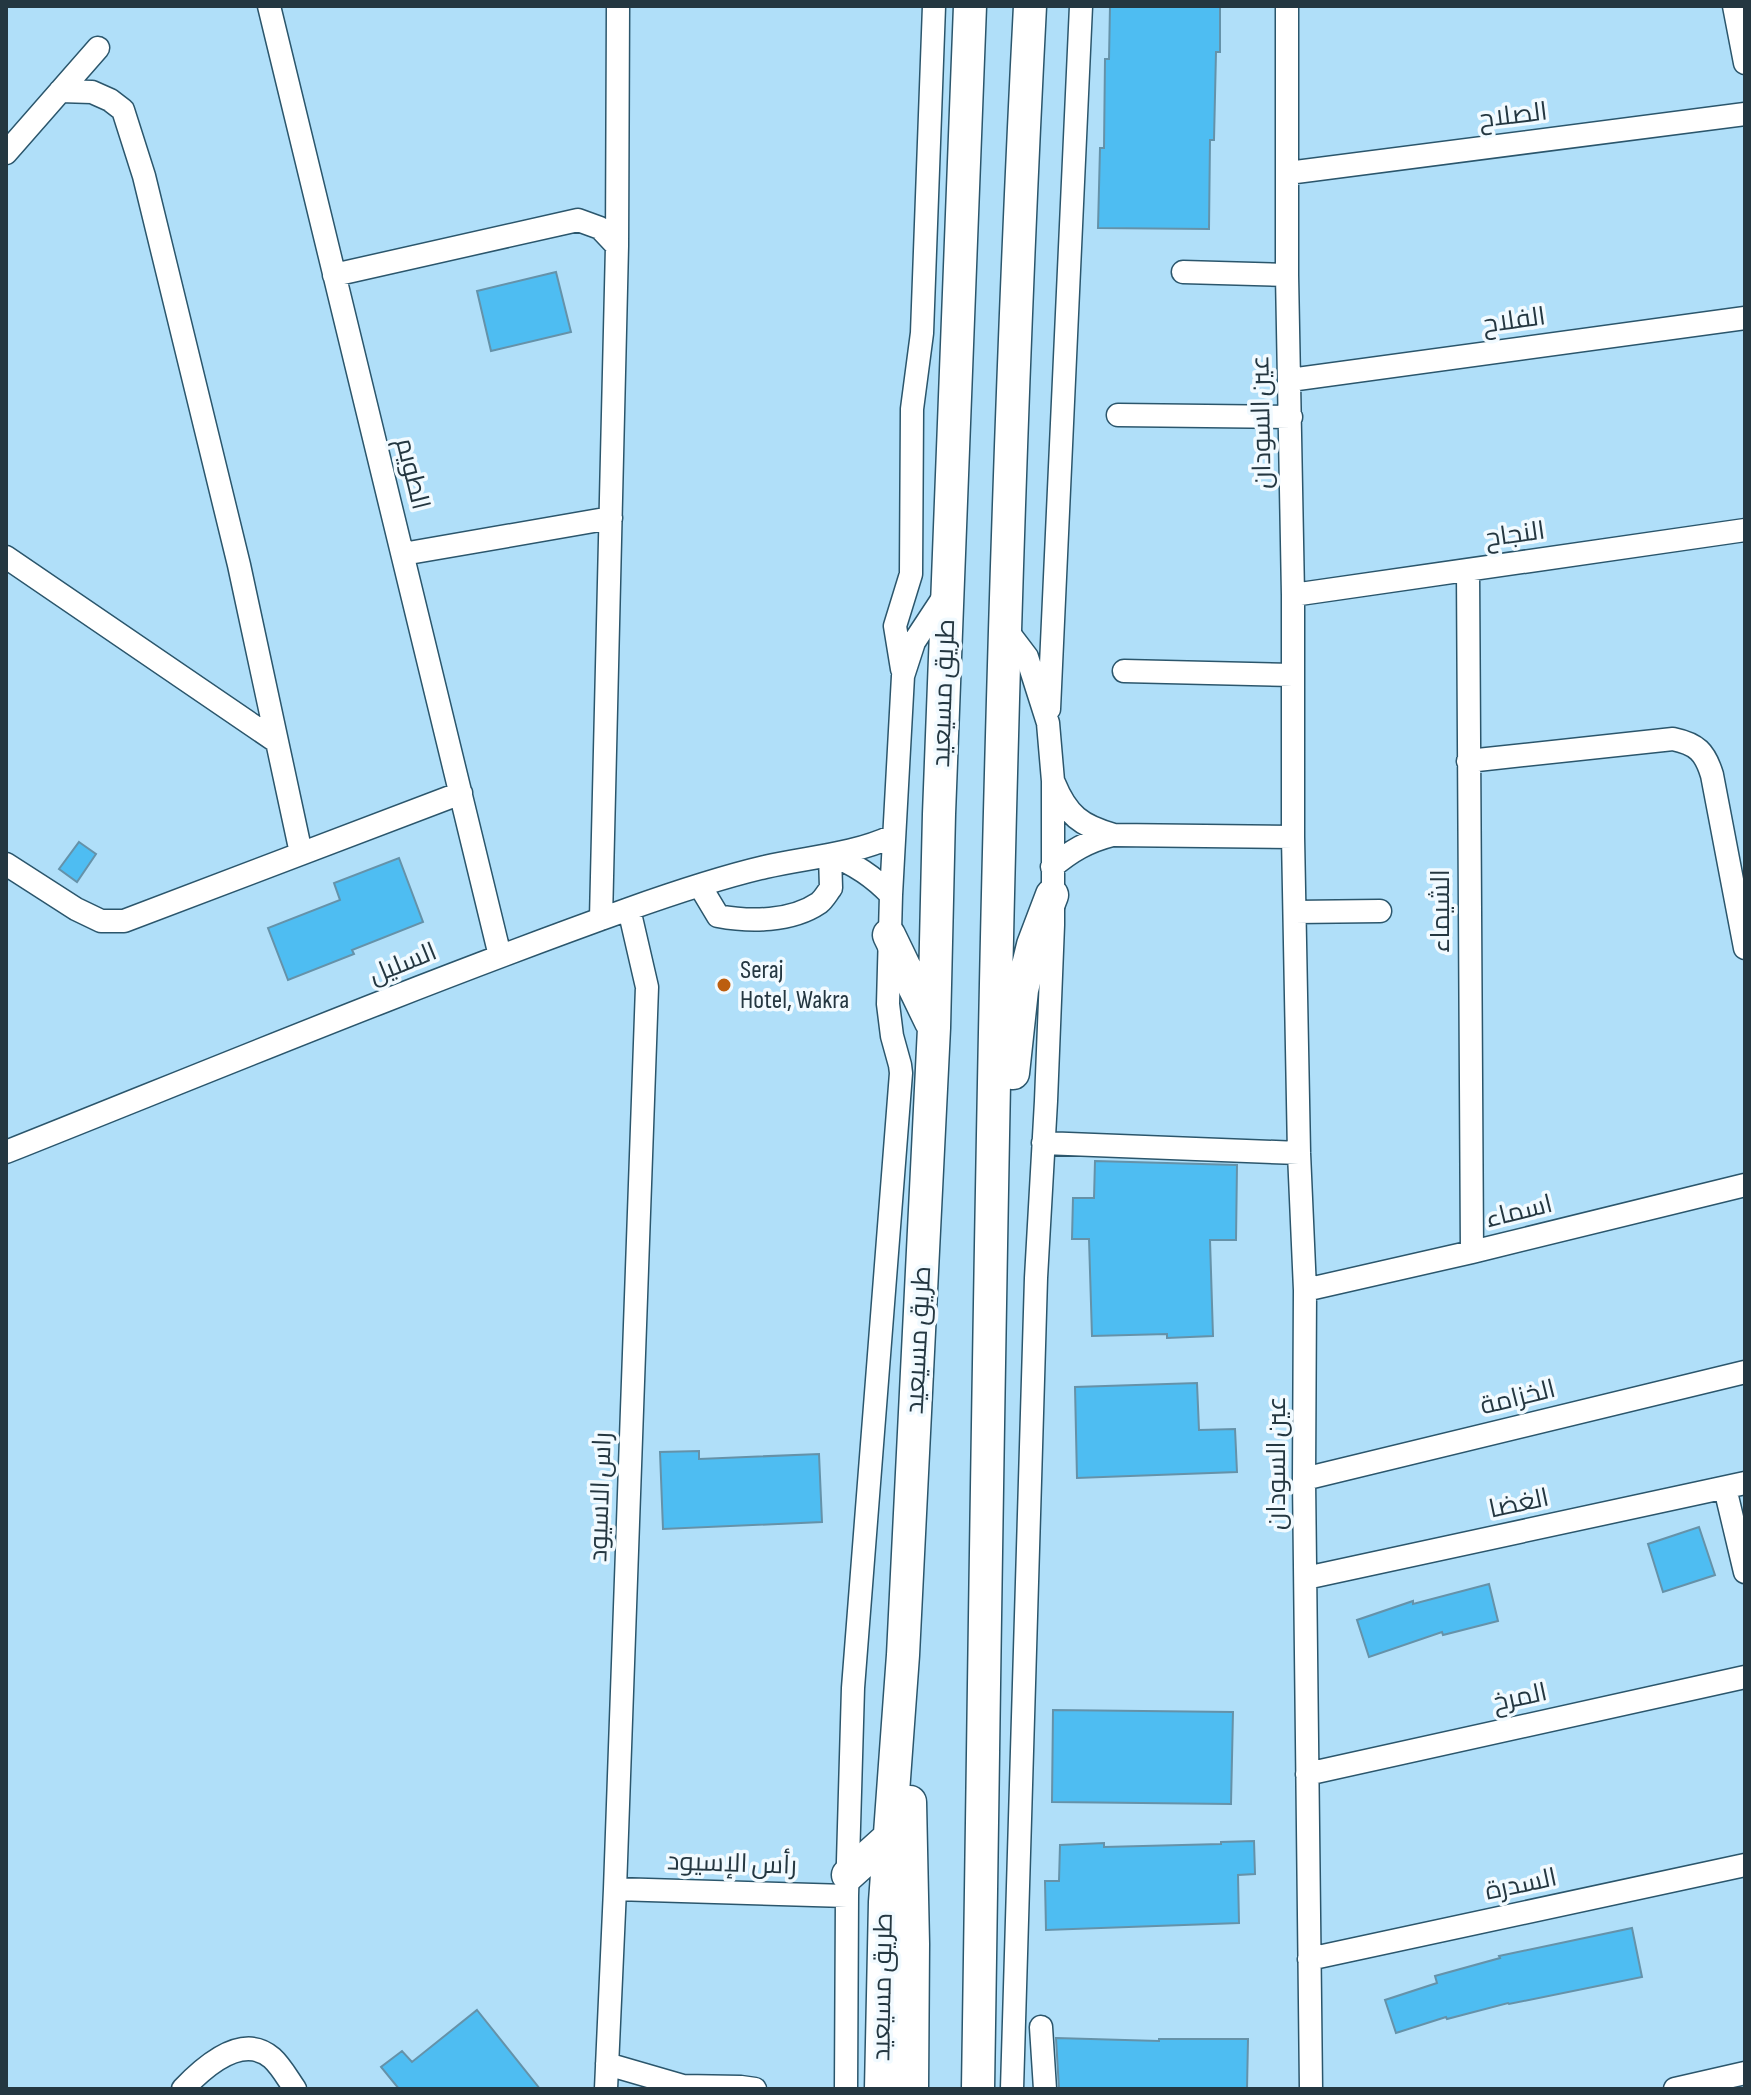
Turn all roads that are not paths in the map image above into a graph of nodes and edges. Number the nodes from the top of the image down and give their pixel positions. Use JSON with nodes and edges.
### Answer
{"nodes":[{"id":1,"x":269,"y":6,"type":"edge"},
{"id":2,"x":618,"y":6,"type":"edge"},
{"id":3,"x":934,"y":6,"type":"edge"},
{"id":4,"x":970,"y":6,"type":"edge"},
{"id":5,"x":1030,"y":6,"type":"edge"},
{"id":6,"x":1081,"y":6,"type":"edge"},
{"id":7,"x":1287,"y":6,"type":"edge"},
{"id":8,"x":1734,"y":6,"type":"edge"},
{"id":9,"x":98,"y":48,"type":"dead end"},
{"id":10,"x":1745,"y":63,"type":"edge"},
{"id":11,"x":60,"y":91,"type":"junction"},
{"id":12,"x":1745,"y":114,"type":"edge"},
{"id":13,"x":6,"y":153,"type":"edge"},
{"id":14,"x":1288,"y":173,"type":"junction"},
{"id":15,"x":617,"y":246,"type":"junction"},
{"id":16,"x":1183,"y":272,"type":"dead end"},
{"id":17,"x":334,"y":275,"type":"junction"},
{"id":18,"x":1287,"y":275,"type":"junction"},
{"id":19,"x":1745,"y":318,"type":"edge"},
{"id":20,"x":1290,"y":380,"type":"junction"},
{"id":21,"x":1118,"y":415,"type":"dead end"},
{"id":22,"x":1291,"y":417,"type":"junction"},
{"id":23,"x":611,"y":518,"type":"junction"},
{"id":24,"x":1745,"y":530,"type":"edge"},
{"id":25,"x":403,"y":554,"type":"junction"},
{"id":26,"x":6,"y":557,"type":"edge"},
{"id":27,"x":1468,"y":570,"type":"junction"},
{"id":28,"x":947,"y":591,"type":"junction"},
{"id":29,"x":1293,"y":595,"type":"junction"},
{"id":30,"x":1005,"y":628,"type":"junction"},
{"id":31,"x":1124,"y":671,"type":"dead end"},
{"id":32,"x":1293,"y":675,"type":"junction"},
{"id":33,"x":903,"y":676,"type":"junction"},
{"id":34,"x":1048,"y":723,"type":"junction"},
{"id":35,"x":277,"y":742,"type":"junction"},
{"id":36,"x":1468,"y":761,"type":"junction"},
{"id":37,"x":1053,"y":781,"type":"junction"},
{"id":38,"x":461,"y":793,"type":"junction"},
{"id":39,"x":1114,"y":835,"type":"junction"},
{"id":40,"x":893,"y":836,"type":"junction"},
{"id":41,"x":1293,"y":837,"type":"junction"},
{"id":42,"x":301,"y":853,"type":"junction"},
{"id":43,"x":830,"y":855,"type":"junction"},
{"id":44,"x":6,"y":864,"type":"edge"},
{"id":45,"x":1052,"y":881,"type":"junction"},
{"id":46,"x":700,"y":886,"type":"junction"},
{"id":47,"x":891,"y":895,"type":"junction"},
{"id":48,"x":629,"y":909,"type":"junction"},
{"id":49,"x":1380,"y":916,"type":"dead end"},
{"id":50,"x":1295,"y":917,"type":"junction"},
{"id":51,"x":601,"y":919,"type":"junction"},
{"id":52,"x":889,"y":935,"type":"junction"},
{"id":53,"x":1745,"y":948,"type":"edge"},
{"id":54,"x":500,"y":956,"type":"junction"},
{"id":55,"x":934,"y":1028,"type":"junction"},
{"id":56,"x":1043,"y":1143,"type":"junction"},
{"id":57,"x":6,"y":1152,"type":"edge"},
{"id":58,"x":1299,"y":1153,"type":"junction"},
{"id":59,"x":1745,"y":1185,"type":"edge"},
{"id":60,"x":991,"y":1243,"type":"junction"},
{"id":61,"x":1472,"y":1252,"type":"junction"},
{"id":62,"x":1305,"y":1290,"type":"junction"},
{"id":63,"x":1745,"y":1372,"type":"edge"},
{"id":64,"x":1304,"y":1479,"type":"junction"},
{"id":65,"x":1735,"y":1486,"type":"edge"},
{"id":66,"x":1745,"y":1572,"type":"edge"},
{"id":67,"x":1306,"y":1578,"type":"junction"},
{"id":68,"x":903,"y":1655,"type":"junction"},
{"id":69,"x":1745,"y":1677,"type":"edge"},
{"id":70,"x":1307,"y":1774,"type":"junction"},
{"id":71,"x":889,"y":1838,"type":"junction"},
{"id":72,"x":1745,"y":1865,"type":"edge"},
{"id":73,"x":848,"y":1885,"type":"junction"},
{"id":74,"x":615,"y":1889,"type":"junction"},
{"id":75,"x":1309,"y":1959,"type":"junction"},
{"id":76,"x":1041,"y":2027,"type":"dead end"},
{"id":77,"x":607,"y":2064,"type":"junction"},
{"id":78,"x":1745,"y":2073,"type":"edge"},
{"id":79,"x":1706,"y":2085,"type":"edge"},
{"id":80,"x":183,"y":2089,"type":"edge"},
{"id":81,"x":295,"y":2089,"type":"edge"},
{"id":82,"x":606,"y":2089,"type":"edge"},
{"id":83,"x":755,"y":2089,"type":"edge"},
{"id":84,"x":846,"y":2089,"type":"edge"},
{"id":85,"x":881,"y":2089,"type":"edge"},
{"id":86,"x":912,"y":2089,"type":"edge"},
{"id":87,"x":978,"y":2089,"type":"edge"},
{"id":88,"x":1012,"y":2089,"type":"edge"},
{"id":89,"x":1045,"y":2089,"type":"edge"},
{"id":90,"x":1311,"y":2089,"type":"edge"},
{"id":91,"x":1675,"y":2089,"type":"edge"}],
"edges":[{"from":1,"to":17,"type":"street","name":"الطويم"},
{"from":2,"to":15,"type":"street"},
{"from":3,"to":33,"type":"street","name":"طريق مسيعيد"},
{"from":4,"to":28,"type":"highway","name":"طريق مسيعيد"},
{"from":5,"to":30,"type":"highway"},
{"from":6,"to":34,"type":"street"},
{"from":7,"to":14,"type":"street","name":"عين السودان"},
{"from":8,"to":10,"type":"street"},
{"from":9,"to":11,"type":"street"},
{"from":11,"to":13,"type":"street"},
{"from":11,"to":35,"type":"street"},
{"from":12,"to":14,"type":"street","name":"الصلاح"},
{"from":14,"to":18,"type":"street","name":"عين السودان"},
{"from":15,"to":17,"type":"street"},
{"from":15,"to":23,"type":"street"},
{"from":16,"to":18,"type":"street"},
{"from":17,"to":25,"type":"street","name":"الطويم"},
{"from":18,"to":20,"type":"street","name":"عين السودان"},
{"from":19,"to":20,"type":"street","name":"الفلاح"},
{"from":20,"to":22,"type":"street","name":"عين السودان"},
{"from":21,"to":22,"type":"street"},
{"from":22,"to":29,"type":"street","name":"عين السودان"},
{"from":23,"to":25,"type":"street"},
{"from":23,"to":51,"type":"street"},
{"from":24,"to":27,"type":"street","name":"النجاح"},
{"from":25,"to":38,"type":"street","name":"الطويم"},
{"from":26,"to":35,"type":"street"},
{"from":27,"to":29,"type":"street","name":"النجاح"},
{"from":27,"to":36,"type":"street","name":"الشيماء"},
{"from":28,"to":33,"type":"street","name":"طريق مسيعيد"},
{"from":28,"to":55,"type":"highway","name":"طريق مسيعيد"},
{"from":29,"to":32,"type":"street","name":"عين السودان"},
{"from":30,"to":34,"type":"street"},
{"from":30,"to":60,"type":"highway"},
{"from":31,"to":32,"type":"street"},
{"from":32,"to":41,"type":"street","name":"عين السودان"},
{"from":33,"to":40,"type":"street","name":"طريق مسيعيد"},
{"from":34,"to":37,"type":"street"},
{"from":35,"to":42,"type":"street"},
{"from":36,"to":53,"type":"street"},
{"from":36,"to":61,"type":"street","name":"الشيماء"},
{"from":37,"to":39,"type":"street"},
{"from":37,"to":45,"type":"street"},
{"from":38,"to":42,"type":"street"},
{"from":38,"to":54,"type":"street","name":"الطويم"},
{"from":39,"to":41,"type":"street"},
{"from":39,"to":45,"type":"street"},
{"from":40,"to":43,"type":"street","name":"السليل"},
{"from":40,"to":47,"type":"street","name":"طريق مسيعيد"},
{"from":41,"to":50,"type":"street","name":"عين السودان"},
{"from":42,"to":44,"type":"street"},
{"from":43,"to":46,"type":"street","name":"السليل"},
{"from":43,"to":46,"type":"street"},
{"from":43,"to":47,"type":"street"},
{"from":45,"to":56,"type":"street"},
{"from":45,"to":60,"type":"highway"},
{"from":46,"to":48,"type":"street","name":"السليل"},
{"from":47,"to":52,"type":"street","name":"طريق مسيعيد"},
{"from":48,"to":51,"type":"street","name":"السليل"},
{"from":48,"to":74,"type":"street","name":"راس الاسيود"},
{"from":49,"to":50,"type":"street"},
{"from":50,"to":58,"type":"street","name":"عين السودان"},
{"from":51,"to":54,"type":"street","name":"السليل"},
{"from":52,"to":55,"type":"highway"},
{"from":52,"to":73,"type":"street","name":"طريق مسيعيد"},
{"from":54,"to":57,"type":"street","name":"السليل"},
{"from":55,"to":68,"type":"highway","name":"طريق مسيعيد"},
{"from":56,"to":58,"type":"street"},
{"from":56,"to":88,"type":"street"},
{"from":58,"to":62,"type":"street","name":"عين السودان"},
{"from":59,"to":61,"type":"street","name":"اسماء"},
{"from":60,"to":87,"type":"highway"},
{"from":61,"to":62,"type":"street","name":"اسماء"},
{"from":62,"to":64,"type":"street","name":"عين السودان"},
{"from":63,"to":64,"type":"street","name":"الخزامة"},
{"from":64,"to":67,"type":"street","name":"عين السودان"},
{"from":65,"to":66,"type":"street"},
{"from":65,"to":67,"type":"street","name":"الغضا"},
{"from":67,"to":70,"type":"street","name":"عين السودان"},
{"from":68,"to":71,"type":"highway","name":"طريق مسيعيد"},
{"from":68,"to":86,"type":"highway"},
{"from":69,"to":70,"type":"street","name":"المرخ"},
{"from":70,"to":75,"type":"street","name":"عين السودان"},
{"from":71,"to":73,"type":"highway"},
{"from":71,"to":85,"type":"highway","name":"طريق مسيعيد"},
{"from":72,"to":75,"type":"street","name":"السدرة"},
{"from":73,"to":74,"type":"street","name":"رأس الإسيود"},
{"from":73,"to":84,"type":"street","name":"طريق مسيعيد"},
{"from":74,"to":77,"type":"street","name":"راس الاسيود"},
{"from":75,"to":90,"type":"street","name":"عين السودان"},
{"from":76,"to":89,"type":"street"},
{"from":77,"to":82,"type":"street","name":"راس الاسيود"},
{"from":77,"to":83,"type":"street"},
{"from":78,"to":79,"type":"street"},
{"from":79,"to":91,"type":"street"},
{"from":80,"to":81,"type":"street"}]}
